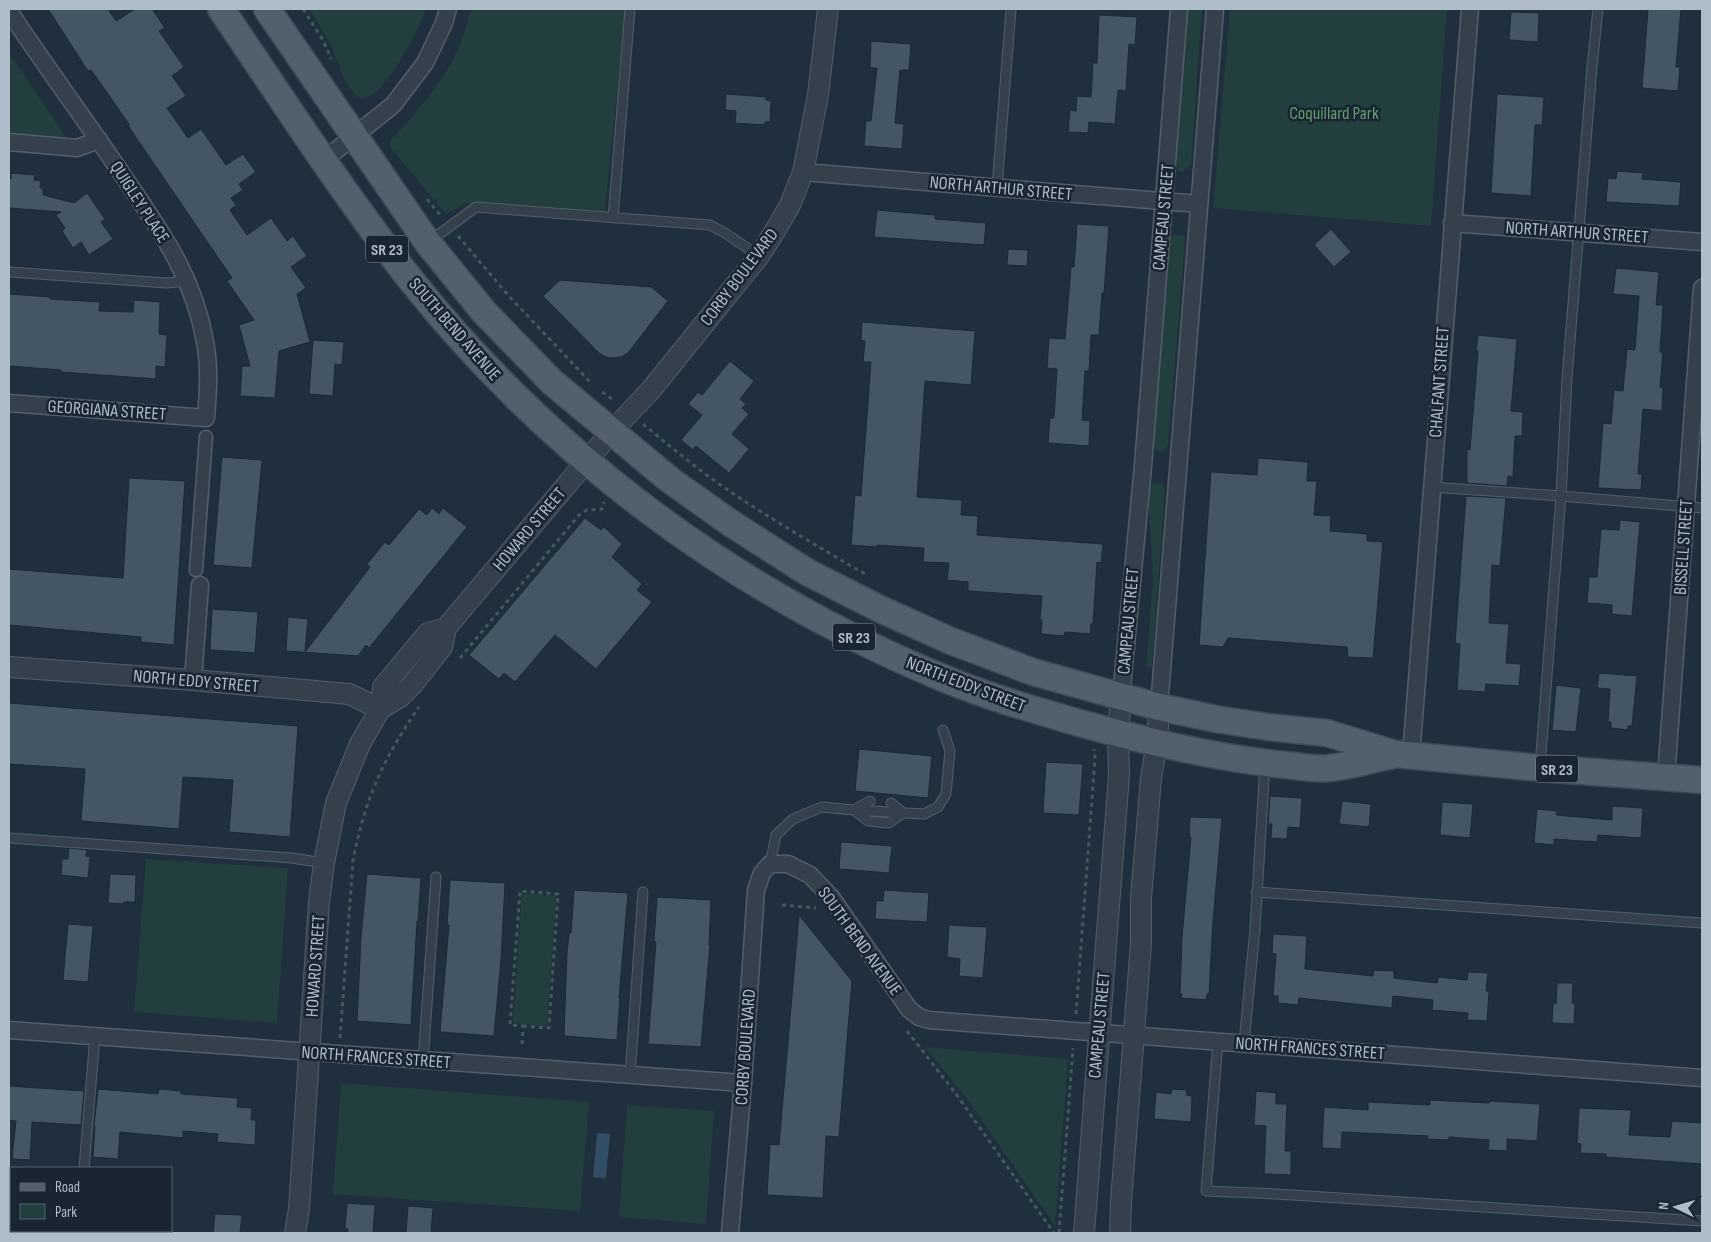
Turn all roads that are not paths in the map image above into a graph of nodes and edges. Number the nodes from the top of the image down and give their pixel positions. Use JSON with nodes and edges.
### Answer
{"nodes":[{"id":1,"x":221,"y":9,"type":"edge"},
{"id":2,"x":266,"y":9,"type":"edge"},
{"id":3,"x":448,"y":9,"type":"edge"},
{"id":4,"x":630,"y":9,"type":"edge"},
{"id":5,"x":828,"y":9,"type":"edge"},
{"id":6,"x":1011,"y":9,"type":"edge"},
{"id":7,"x":1179,"y":9,"type":"edge"},
{"id":8,"x":1215,"y":9,"type":"edge"},
{"id":9,"x":1470,"y":9,"type":"edge"},
{"id":10,"x":1598,"y":9,"type":"edge"},
{"id":11,"x":9,"y":11,"type":"edge"},
{"id":12,"x":14,"y":29,"type":"edge"},
{"id":13,"x":354,"y":135,"type":"junction"},
{"id":14,"x":99,"y":140,"type":"junction"},
{"id":15,"x":9,"y":142,"type":"edge"},
{"id":16,"x":324,"y":160,"type":"junction"},
{"id":17,"x":803,"y":172,"type":"junction"},
{"id":18,"x":997,"y":187,"type":"junction"},
{"id":19,"x":1164,"y":201,"type":"junction"},
{"id":20,"x":1199,"y":204,"type":"junction"},
{"id":21,"x":613,"y":218,"type":"junction"},
{"id":22,"x":1452,"y":223,"type":"junction"},
{"id":23,"x":1580,"y":232,"type":"junction"},
{"id":24,"x":1702,"y":242,"type":"edge"},
{"id":25,"x":428,"y":243,"type":"junction"},
{"id":26,"x":760,"y":256,"type":"junction"},
{"id":27,"x":9,"y":272,"type":"edge"},
{"id":28,"x":188,"y":281,"type":"junction"},
{"id":29,"x":1702,"y":288,"type":"edge"},
{"id":30,"x":9,"y":403,"type":"edge"},
{"id":31,"x":206,"y":418,"type":"joint"},
{"id":32,"x":612,"y":431,"type":"junction"},
{"id":33,"x":206,"y":437,"type":"dead end"},
{"id":34,"x":586,"y":462,"type":"junction"},
{"id":35,"x":1431,"y":487,"type":"junction"},
{"id":36,"x":1561,"y":496,"type":"junction"},
{"id":37,"x":1685,"y":507,"type":"junction"},
{"id":38,"x":1702,"y":508,"type":"edge"},
{"id":39,"x":198,"y":578,"type":"joint"},
{"id":40,"x":9,"y":667,"type":"edge"},
{"id":41,"x":193,"y":680,"type":"junction"},
{"id":42,"x":1121,"y":697,"type":"junction"},
{"id":43,"x":1159,"y":707,"type":"junction"},
{"id":44,"x":380,"y":709,"type":"junction"},
{"id":45,"x":943,"y":730,"type":"dead end"},
{"id":46,"x":1118,"y":733,"type":"junction"},
{"id":47,"x":1157,"y":743,"type":"junction"},
{"id":48,"x":1403,"y":755,"type":"junction"},
{"id":49,"x":1265,"y":763,"type":"junction"},
{"id":50,"x":1540,"y":768,"type":"junction"},
{"id":51,"x":1666,"y":777,"type":"junction"},
{"id":52,"x":1702,"y":780,"type":"edge"},
{"id":53,"x":870,"y":801,"type":"dead end"},
{"id":54,"x":891,"y":803,"type":"dead end"},
{"id":55,"x":854,"y":810,"type":"junction"},
{"id":56,"x":903,"y":814,"type":"junction"},
{"id":57,"x":9,"y":838,"type":"edge"},
{"id":58,"x":324,"y":863,"type":"junction"},
{"id":59,"x":770,"y":864,"type":"junction"},
{"id":60,"x":436,"y":877,"type":"dead end"},
{"id":61,"x":643,"y":892,"type":"dead end"},
{"id":62,"x":1256,"y":892,"type":"junction"},
{"id":63,"x":1702,"y":922,"type":"edge"},
{"id":64,"x":919,"y":1017,"type":"joint"},
{"id":65,"x":9,"y":1030,"type":"edge"},
{"id":66,"x":1099,"y":1033,"type":"junction"},
{"id":67,"x":95,"y":1036,"type":"junction"},
{"id":68,"x":1134,"y":1036,"type":"junction"},
{"id":69,"x":1218,"y":1042,"type":"junction"},
{"id":70,"x":1244,"y":1043,"type":"junction"},
{"id":71,"x":309,"y":1052,"type":"junction"},
{"id":72,"x":423,"y":1061,"type":"junction"},
{"id":73,"x":630,"y":1076,"type":"junction"},
{"id":74,"x":1702,"y":1078,"type":"edge"},
{"id":75,"x":743,"y":1083,"type":"junction"},
{"id":76,"x":84,"y":1167,"type":"edge"},
{"id":77,"x":1702,"y":1220,"type":"edge"},
{"id":78,"x":295,"y":1233,"type":"edge"},
{"id":79,"x":730,"y":1233,"type":"edge"},
{"id":80,"x":1084,"y":1233,"type":"edge"},
{"id":81,"x":1120,"y":1233,"type":"edge"}],
"edges":[{"from":1,"to":16,"type":"main road","name":"SOUTH BEND AVENUE","number":"SR 23"},
{"from":2,"to":13,"type":"main road","name":"SOUTH BEND AVENUE","number":"SR 23"},
{"from":3,"to":13,"type":"street"},
{"from":4,"to":21,"type":"lane"},
{"from":5,"to":17,"type":"street","name":"CORBY BOULEVARD"},
{"from":6,"to":18,"type":"lane"},
{"from":7,"to":19,"type":"street","name":"CAMPEAU STREET"},
{"from":8,"to":20,"type":"street","name":"CAMPEAU STREET"},
{"from":9,"to":22,"type":"street","name":"CHALFANT STREET"},
{"from":10,"to":23,"type":"lane"},
{"from":11,"to":12,"type":"street","name":"QUIGLEY PLACE"},
{"from":12,"to":14,"type":"street","name":"QUIGLEY PLACE"},
{"from":13,"to":16,"type":"street"},
{"from":13,"to":25,"type":"main road","name":"SOUTH BEND AVENUE","number":"SR 23"},
{"from":14,"to":15,"type":"street"},
{"from":14,"to":28,"type":"street","name":"QUIGLEY PLACE"},
{"from":16,"to":34,"type":"main road","name":"SOUTH BEND AVENUE","number":"SR 23"},
{"from":17,"to":18,"type":"street","name":"NORTH ARTHUR STREET"},
{"from":17,"to":26,"type":"street","name":"CORBY BOULEVARD"},
{"from":18,"to":19,"type":"street","name":"NORTH ARTHUR STREET"},
{"from":19,"to":20,"type":"street","name":"NORTH ARTHUR STREET"},
{"from":19,"to":42,"type":"street","name":"CAMPEAU STREET"},
{"from":20,"to":43,"type":"street","name":"CAMPEAU STREET"},
{"from":21,"to":25,"type":"lane"},
{"from":21,"to":26,"type":"lane"},
{"from":22,"to":23,"type":"street","name":"NORTH ARTHUR STREET"},
{"from":22,"to":35,"type":"street","name":"CHALFANT STREET"},
{"from":23,"to":24,"type":"street","name":"NORTH ARTHUR STREET"},
{"from":23,"to":36,"type":"lane"},
{"from":25,"to":32,"type":"main road","name":"SOUTH BEND AVENUE","number":"SR 23"},
{"from":26,"to":32,"type":"street","name":"CORBY BOULEVARD"},
{"from":27,"to":28,"type":"lane"},
{"from":28,"to":31,"type":"street","name":"QUIGLEY PLACE"},
{"from":29,"to":37,"type":"street","name":"BISSELL STREET"},
{"from":30,"to":31,"type":"street","name":"GEORGIANA STREET"},
{"from":32,"to":34,"type":"street","name":"HOWARD STREET"},
{"from":32,"to":42,"type":"main road","name":"NORTH EDDY STREET","number":"SR 23"},
{"from":33,"to":39,"type":"street"},
{"from":34,"to":44,"type":"street","name":"HOWARD STREET"},
{"from":34,"to":46,"type":"main road","name":"NORTH EDDY STREET","number":"SR 23"},
{"from":35,"to":36,"type":"lane"},
{"from":35,"to":48,"type":"street","name":"CHALFANT STREET"},
{"from":36,"to":37,"type":"lane"},
{"from":36,"to":50,"type":"lane"},
{"from":37,"to":38,"type":"lane"},
{"from":37,"to":51,"type":"street","name":"BISSELL STREET"},
{"from":39,"to":41,"type":"street"},
{"from":40,"to":41,"type":"street","name":"NORTH EDDY STREET"},
{"from":41,"to":44,"type":"street","name":"NORTH EDDY STREET"},
{"from":42,"to":43,"type":"main road","name":"NORTH EDDY STREET","number":"SR 23"},
{"from":42,"to":46,"type":"street","name":"CAMPEAU STREET"},
{"from":43,"to":47,"type":"street","name":"CAMPEAU STREET"},
{"from":43,"to":48,"type":"main road","name":"NORTH EDDY STREET","number":"SR 23"},
{"from":44,"to":58,"type":"street","name":"HOWARD STREET"},
{"from":45,"to":56,"type":"lane"},
{"from":46,"to":47,"type":"main road","name":"NORTH EDDY STREET","number":"SR 23"},
{"from":46,"to":66,"type":"street","name":"CAMPEAU STREET"},
{"from":47,"to":49,"type":"main road","name":"NORTH EDDY STREET","number":"SR 23"},
{"from":47,"to":68,"type":"street","name":"CAMPEAU STREET"},
{"from":48,"to":49,"type":"main road","name":"NORTH EDDY STREET","number":"SR 23"},
{"from":48,"to":50,"type":"main road","name":"NORTH EDDY STREET","number":"SR 23"},
{"from":49,"to":62,"type":"lane"},
{"from":50,"to":51,"type":"main road","name":"NORTH EDDY STREET","number":"SR 23"},
{"from":51,"to":52,"type":"main road","name":"NORTH EDDY STREET","number":"SR 23"},
{"from":53,"to":55,"type":"lane"},
{"from":54,"to":56,"type":"lane"},
{"from":55,"to":56,"type":"lane"},
{"from":55,"to":59,"type":"lane"},
{"from":57,"to":58,"type":"lane"},
{"from":58,"to":71,"type":"street","name":"HOWARD STREET"},
{"from":59,"to":64,"type":"street","name":"SOUTH BEND AVENUE"},
{"from":59,"to":75,"type":"street","name":"CORBY BOULEVARD"},
{"from":60,"to":72,"type":"lane"},
{"from":61,"to":73,"type":"lane"},
{"from":62,"to":63,"type":"lane"},
{"from":62,"to":70,"type":"lane"},
{"from":64,"to":66,"type":"street","name":"NORTH FRANCES STREET"},
{"from":65,"to":67,"type":"street","name":"NORTH FRANCES STREET"},
{"from":66,"to":68,"type":"street","name":"NORTH FRANCES STREET"},
{"from":66,"to":80,"type":"street","name":"CAMPEAU STREET"},
{"from":67,"to":71,"type":"street","name":"NORTH FRANCES STREET"},
{"from":67,"to":76,"type":"lane"},
{"from":68,"to":69,"type":"street","name":"NORTH FRANCES STREET"},
{"from":68,"to":81,"type":"street","name":"CAMPEAU STREET"},
{"from":69,"to":70,"type":"street","name":"NORTH FRANCES STREET"},
{"from":69,"to":77,"type":"lane"},
{"from":70,"to":74,"type":"street","name":"NORTH FRANCES STREET"},
{"from":71,"to":72,"type":"street","name":"NORTH FRANCES STREET"},
{"from":71,"to":78,"type":"street","name":"HOWARD STREET"},
{"from":72,"to":73,"type":"street","name":"NORTH FRANCES STREET"},
{"from":73,"to":75,"type":"street","name":"NORTH FRANCES STREET"},
{"from":75,"to":79,"type":"street","name":"CORBY BOULEVARD"}]}
